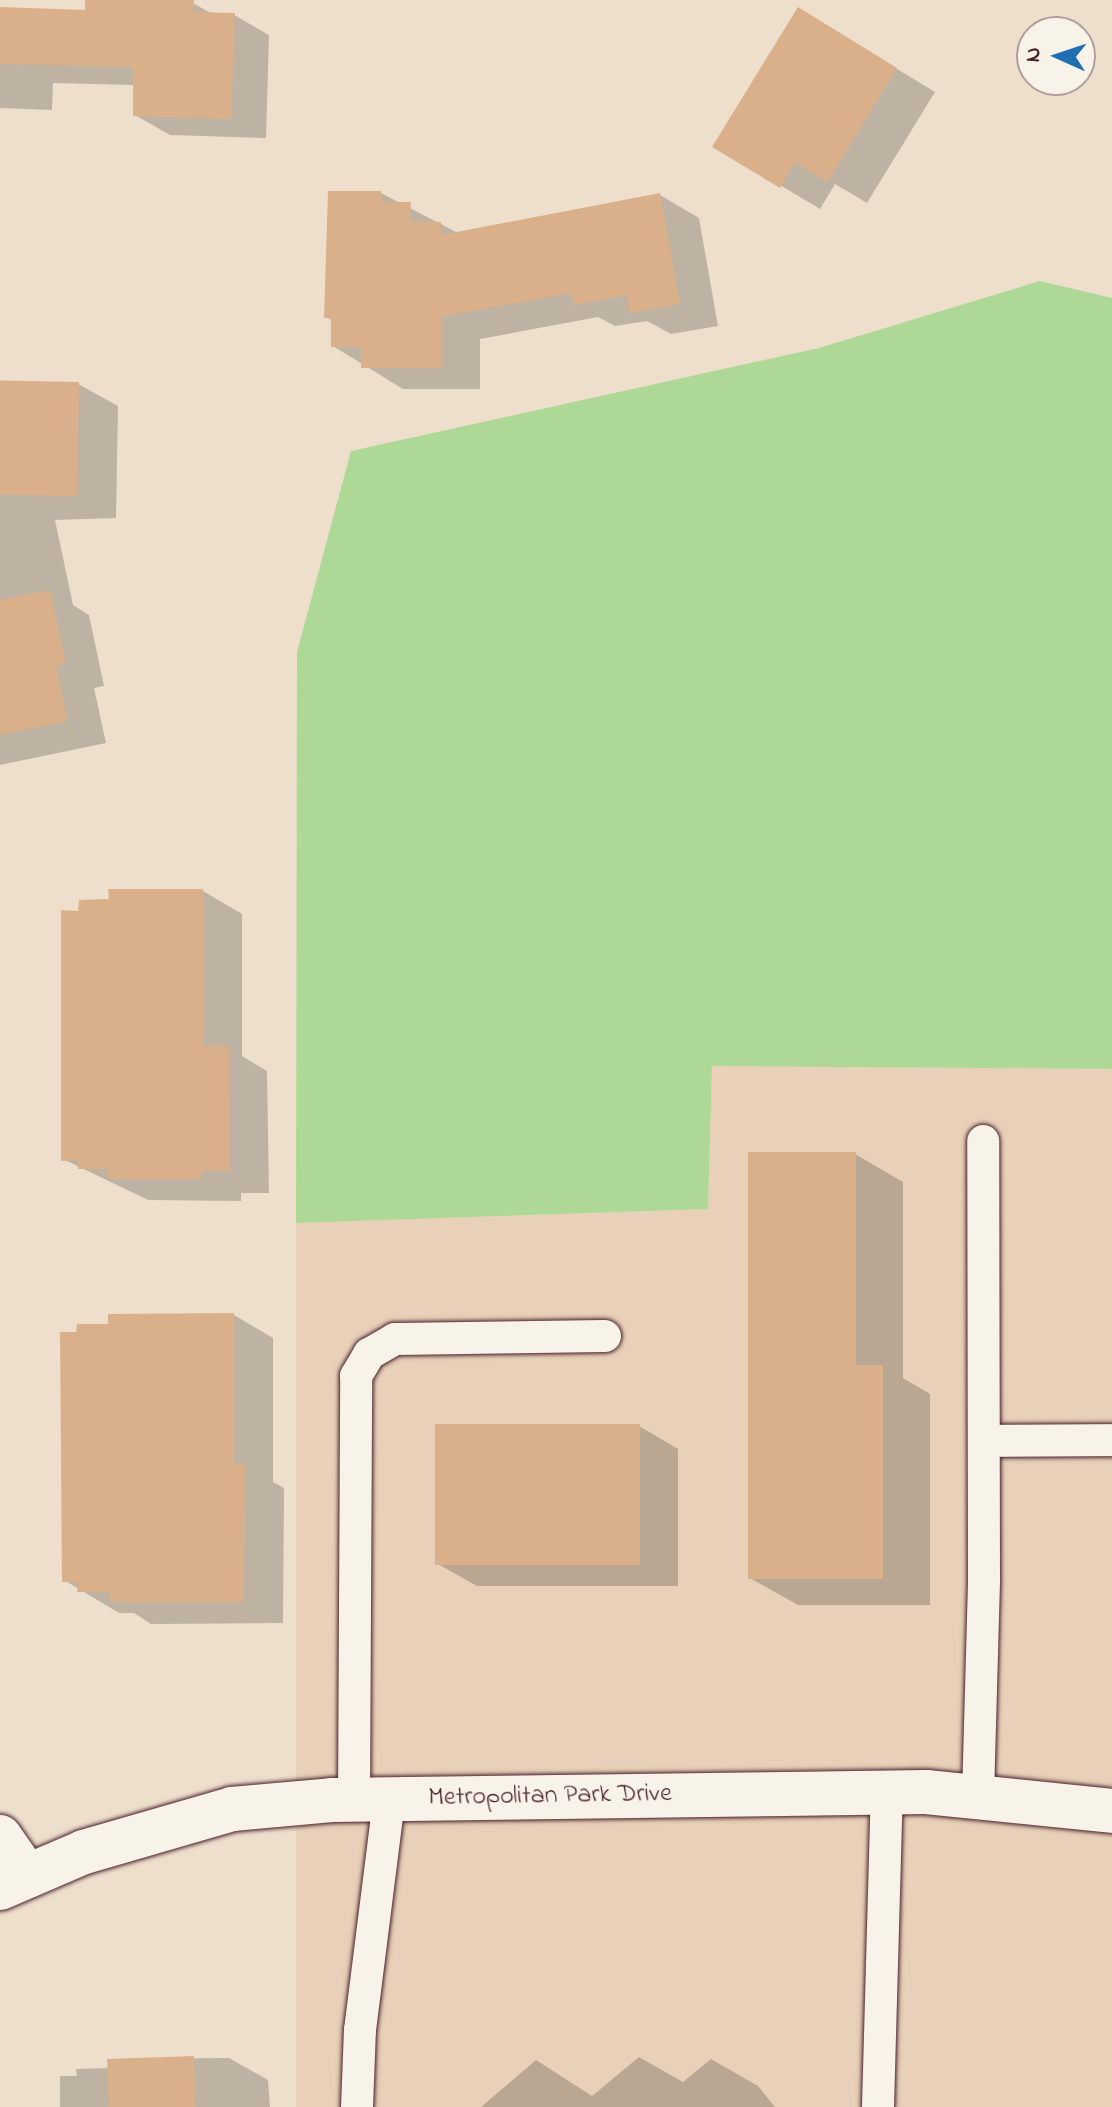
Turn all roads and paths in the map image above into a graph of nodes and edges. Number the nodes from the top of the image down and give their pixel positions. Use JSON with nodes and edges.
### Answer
{"nodes":[{"id":1,"x":983,"y":1141,"type":"dead end"},
{"id":2,"x":605,"y":1336,"type":"dead end"},
{"id":3,"x":1112,"y":1440,"type":"edge"},
{"id":4,"x":984,"y":1441,"type":"junction"},
{"id":5,"x":887,"y":1793,"type":"junction"},
{"id":6,"x":978,"y":1797,"type":"junction"},
{"id":7,"x":372,"y":1800,"type":"junction"},
{"id":8,"x":1112,"y":1811,"type":"edge"},
{"id":9,"x":0,"y":1837,"type":"edge"},
{"id":10,"x":13,"y":1882,"type":"edge"},
{"id":11,"x":357,"y":2107,"type":"edge"},
{"id":12,"x":878,"y":2107,"type":"edge"}],
"edges":[{"from":1,"to":4,"type":"lane"},
{"from":2,"to":7,"type":"lane"},
{"from":3,"to":4,"type":"lane"},
{"from":4,"to":6,"type":"lane"},
{"from":5,"to":6,"type":"street","name":"Metropolitan Park Drive"},
{"from":5,"to":7,"type":"street","name":"Metropolitan Park Drive"},
{"from":5,"to":12,"type":"lane"},
{"from":6,"to":8,"type":"street","name":"Metropolitan Park Drive"},
{"from":7,"to":10,"type":"street","name":"Metropolitan Park Drive"},
{"from":7,"to":11,"type":"lane"},
{"from":9,"to":10,"type":"street"}]}
